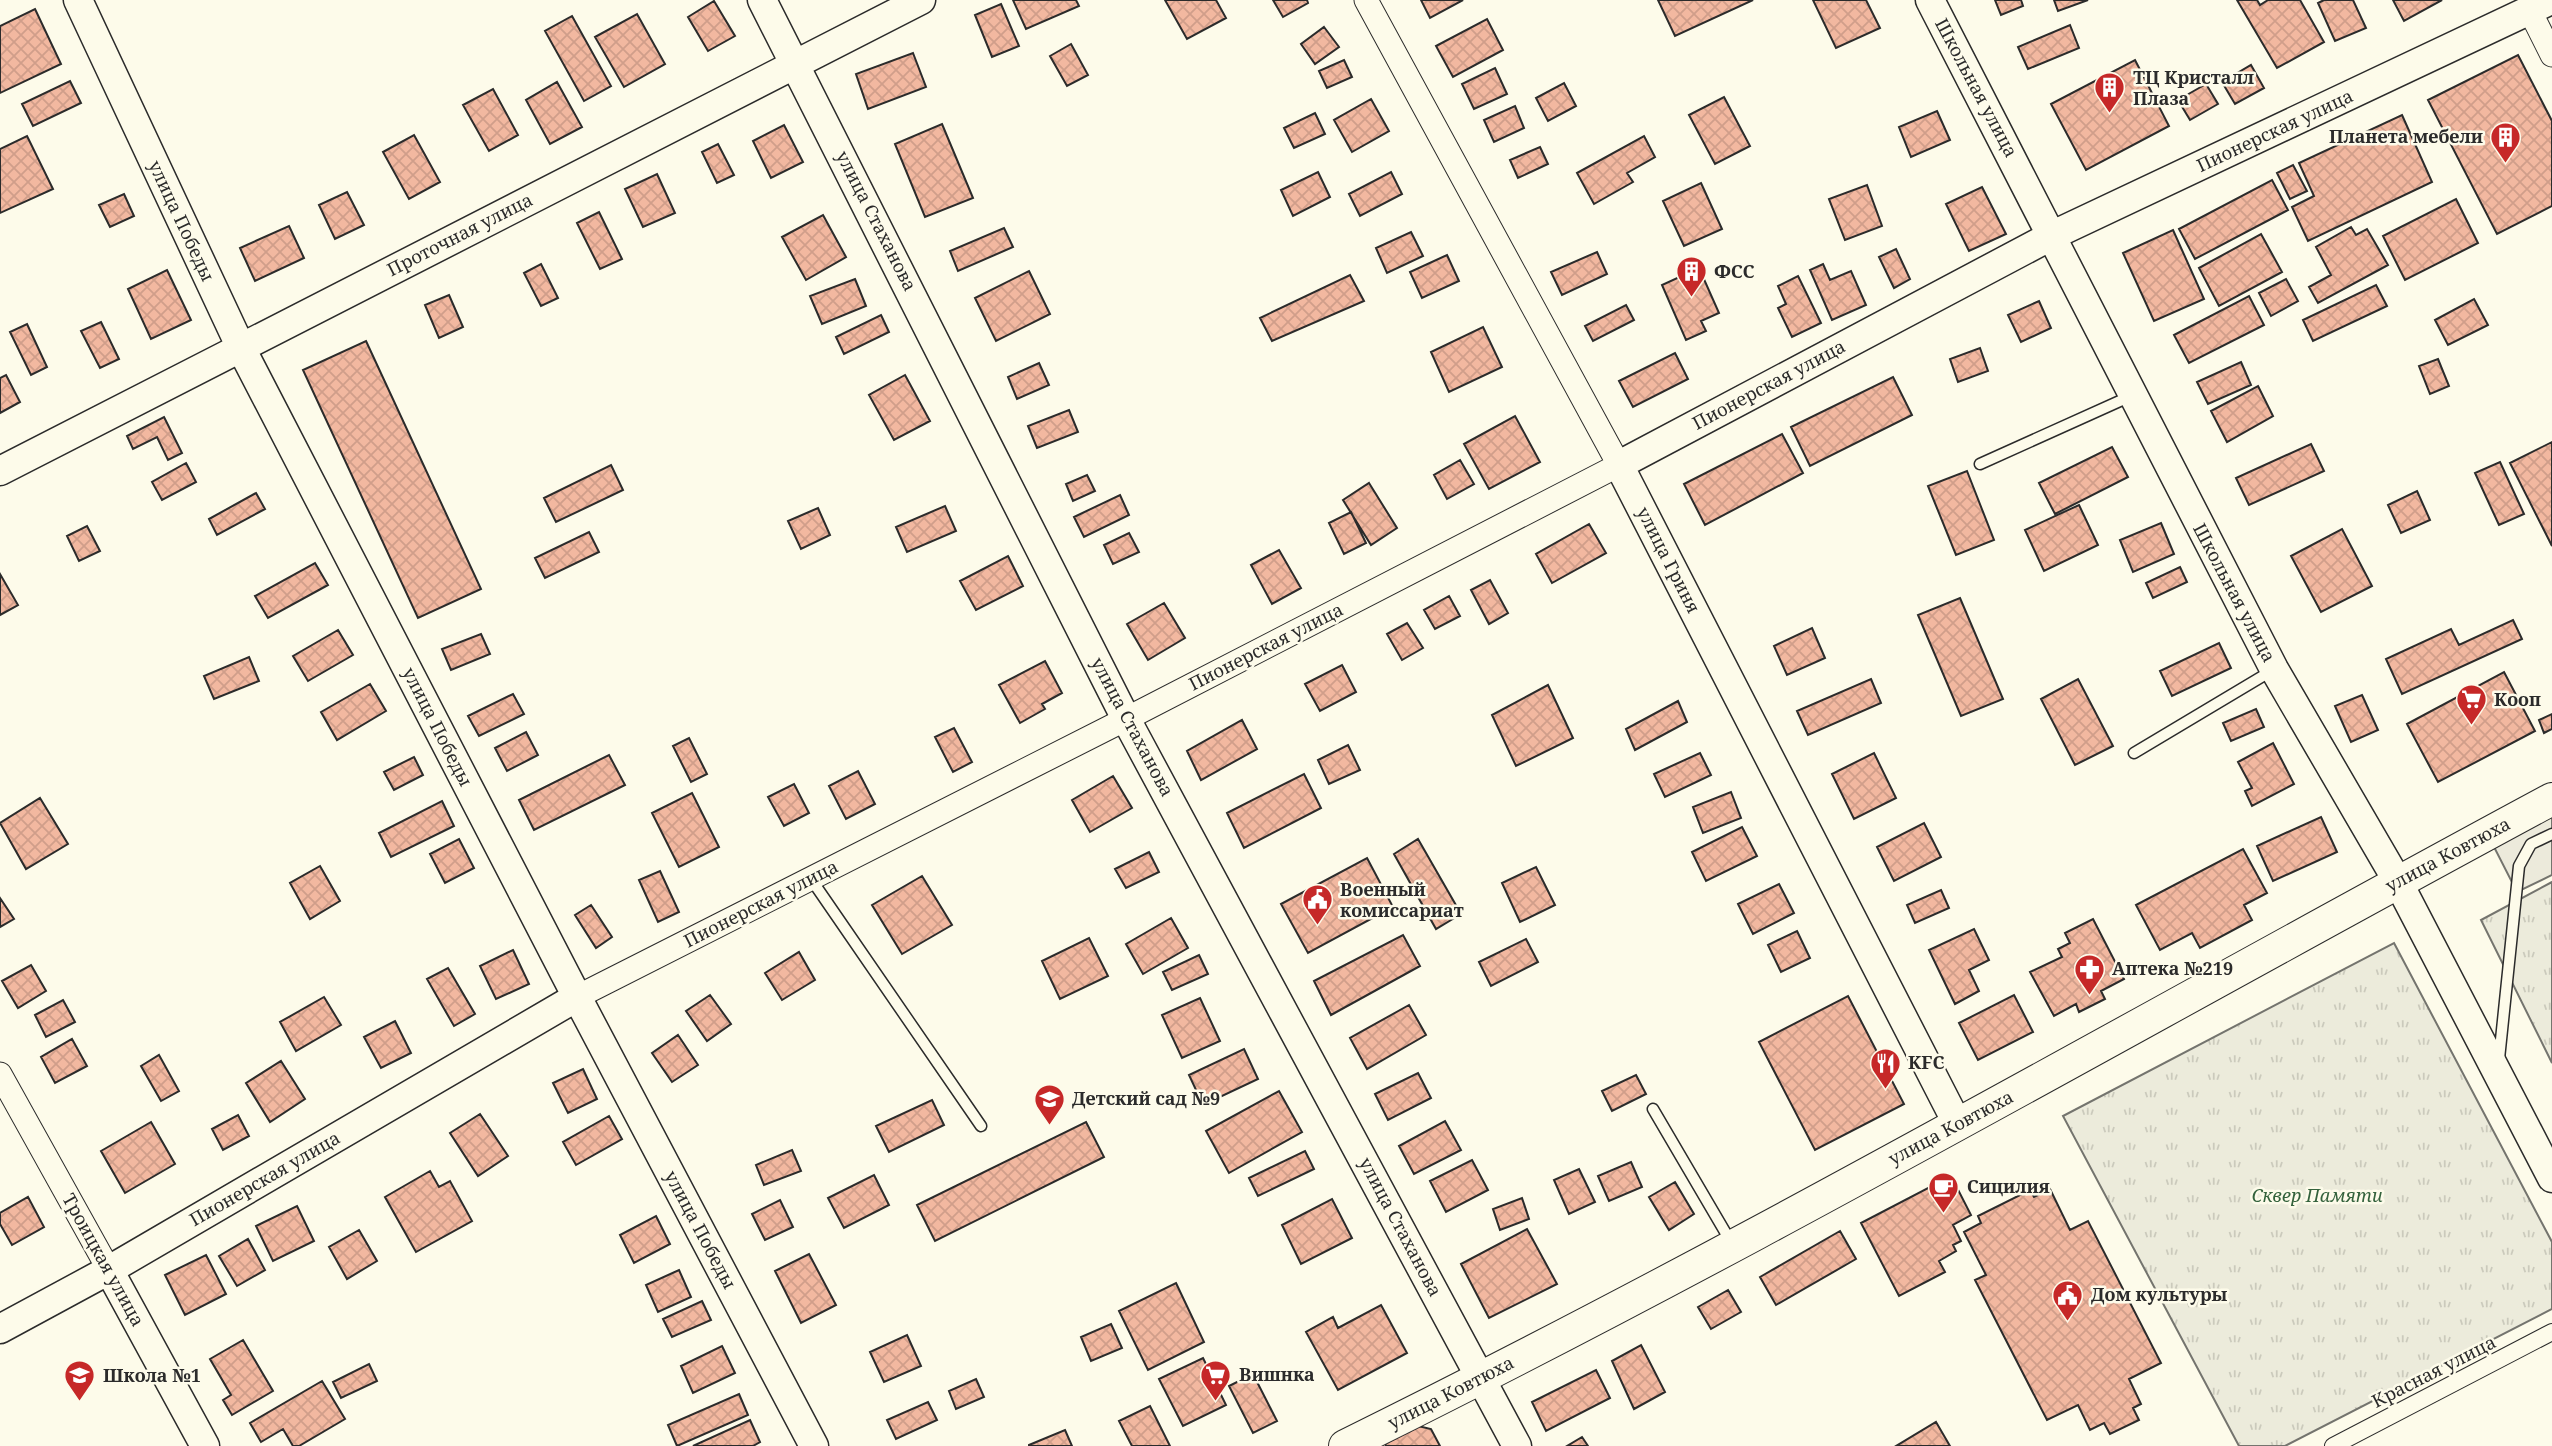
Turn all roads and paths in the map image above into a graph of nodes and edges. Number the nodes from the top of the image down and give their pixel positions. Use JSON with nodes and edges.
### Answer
{"nodes":[{"id":1,"x":78,"y":0,"type":"edge"},
{"id":2,"x":762,"y":0,"type":"edge"},
{"id":3,"x":921,"y":0,"type":"edge"},
{"id":4,"x":1366,"y":0,"type":"edge"},
{"id":5,"x":1930,"y":0,"type":"edge"},
{"id":6,"x":2535,"y":4,"type":"edge"},
{"id":7,"x":2552,"y":55,"type":"edge"},
{"id":8,"x":795,"y":62,"type":"junction"},
{"id":9,"x":2053,"y":235,"type":"junction"},
{"id":10,"x":241,"y":348,"type":"junction"},
{"id":11,"x":2131,"y":396,"type":"junction"},
{"id":12,"x":1980,"y":464,"type":"dead end"},
{"id":13,"x":1619,"y":465,"type":"junction"},
{"id":14,"x":0,"y":471,"type":"edge"},
{"id":15,"x":2274,"y":669,"type":"junction"},
{"id":16,"x":1126,"y":719,"type":"junction"},
{"id":17,"x":2134,"y":753,"type":"dead end"},
{"id":18,"x":2552,"y":799,"type":"edge"},
{"id":19,"x":2552,"y":834,"type":"edge"},
{"id":20,"x":811,"y":879,"type":"junction"},
{"id":21,"x":2398,"y":882,"type":"junction"},
{"id":22,"x":577,"y":997,"type":"junction"},
{"id":23,"x":2497,"y":1073,"type":"junction"},
{"id":24,"x":0,"y":1074,"type":"edge"},
{"id":25,"x":1653,"y":1109,"type":"dead end"},
{"id":26,"x":1958,"y":1125,"type":"junction"},
{"id":27,"x":981,"y":1126,"type":"dead end"},
{"id":28,"x":2552,"y":1178,"type":"edge"},
{"id":29,"x":1733,"y":1245,"type":"junction"},
{"id":30,"x":109,"y":1270,"type":"junction"},
{"id":31,"x":0,"y":1329,"type":"edge"},
{"id":32,"x":2552,"y":1332,"type":"edge"},
{"id":33,"x":1482,"y":1378,"type":"junction"},
{"id":34,"x":205,"y":1446,"type":"edge"},
{"id":35,"x":814,"y":1446,"type":"edge"},
{"id":36,"x":1345,"y":1446,"type":"edge"},
{"id":37,"x":1517,"y":1446,"type":"edge"},
{"id":38,"x":2333,"y":1446,"type":"edge"}],
"edges":[{"from":1,"to":10,"type":"street","name":"улица Победы"},
{"from":2,"to":8,"type":"street","name":"улица Стаханова"},
{"from":3,"to":8,"type":"street","name":"Проточная улица"},
{"from":4,"to":13,"type":"street","name":"улица Гриня"},
{"from":5,"to":9,"type":"street","name":"Школьная улица"},
{"from":6,"to":7,"type":"street"},
{"from":6,"to":9,"type":"street","name":"Пионерская улица"},
{"from":8,"to":10,"type":"street","name":"Проточная улица"},
{"from":8,"to":16,"type":"street","name":"улица Стаханова"},
{"from":9,"to":11,"type":"street","name":"Школьная улица"},
{"from":9,"to":13,"type":"street","name":"Пионерская улица"},
{"from":10,"to":14,"type":"street","name":"Проточная улица"},
{"from":10,"to":22,"type":"street","name":"улица Победы"},
{"from":11,"to":12,"type":"lane"},
{"from":11,"to":15,"type":"street","name":"Школьная улица"},
{"from":13,"to":16,"type":"street","name":"Пионерская улица"},
{"from":13,"to":26,"type":"street","name":"улица Гриня"},
{"from":15,"to":17,"type":"lane"},
{"from":15,"to":21,"type":"street","name":"Школьная улица"},
{"from":16,"to":20,"type":"street","name":"Пионерская улица"},
{"from":16,"to":33,"type":"street","name":"улица Стаханова"},
{"from":18,"to":21,"type":"main road","name":"улица Ковтюха"},
{"from":19,"to":23,"type":"lane"},
{"from":20,"to":22,"type":"street","name":"Пионерская улица"},
{"from":20,"to":27,"type":"lane"},
{"from":21,"to":23,"type":"street","name":"Школьная улица"},
{"from":21,"to":26,"type":"main road","name":"улица Ковтюха"},
{"from":22,"to":30,"type":"street","name":"Пионерская улица"},
{"from":22,"to":35,"type":"street","name":"улица Победы"},
{"from":23,"to":28,"type":"street","name":"Школьная улица"},
{"from":24,"to":30,"type":"street","name":"Троицкая улица"},
{"from":25,"to":29,"type":"lane"},
{"from":26,"to":29,"type":"main road","name":"улица Ковтюха"},
{"from":29,"to":33,"type":"main road","name":"улица Ковтюха"},
{"from":30,"to":31,"type":"street","name":"Пионерская улица"},
{"from":30,"to":34,"type":"street","name":"Троицкая улица"},
{"from":32,"to":38,"type":"street","name":"Красная улица"},
{"from":33,"to":36,"type":"main road","name":"улица Ковтюха"},
{"from":33,"to":37,"type":"street","name":"улица Стаханова"}]}
